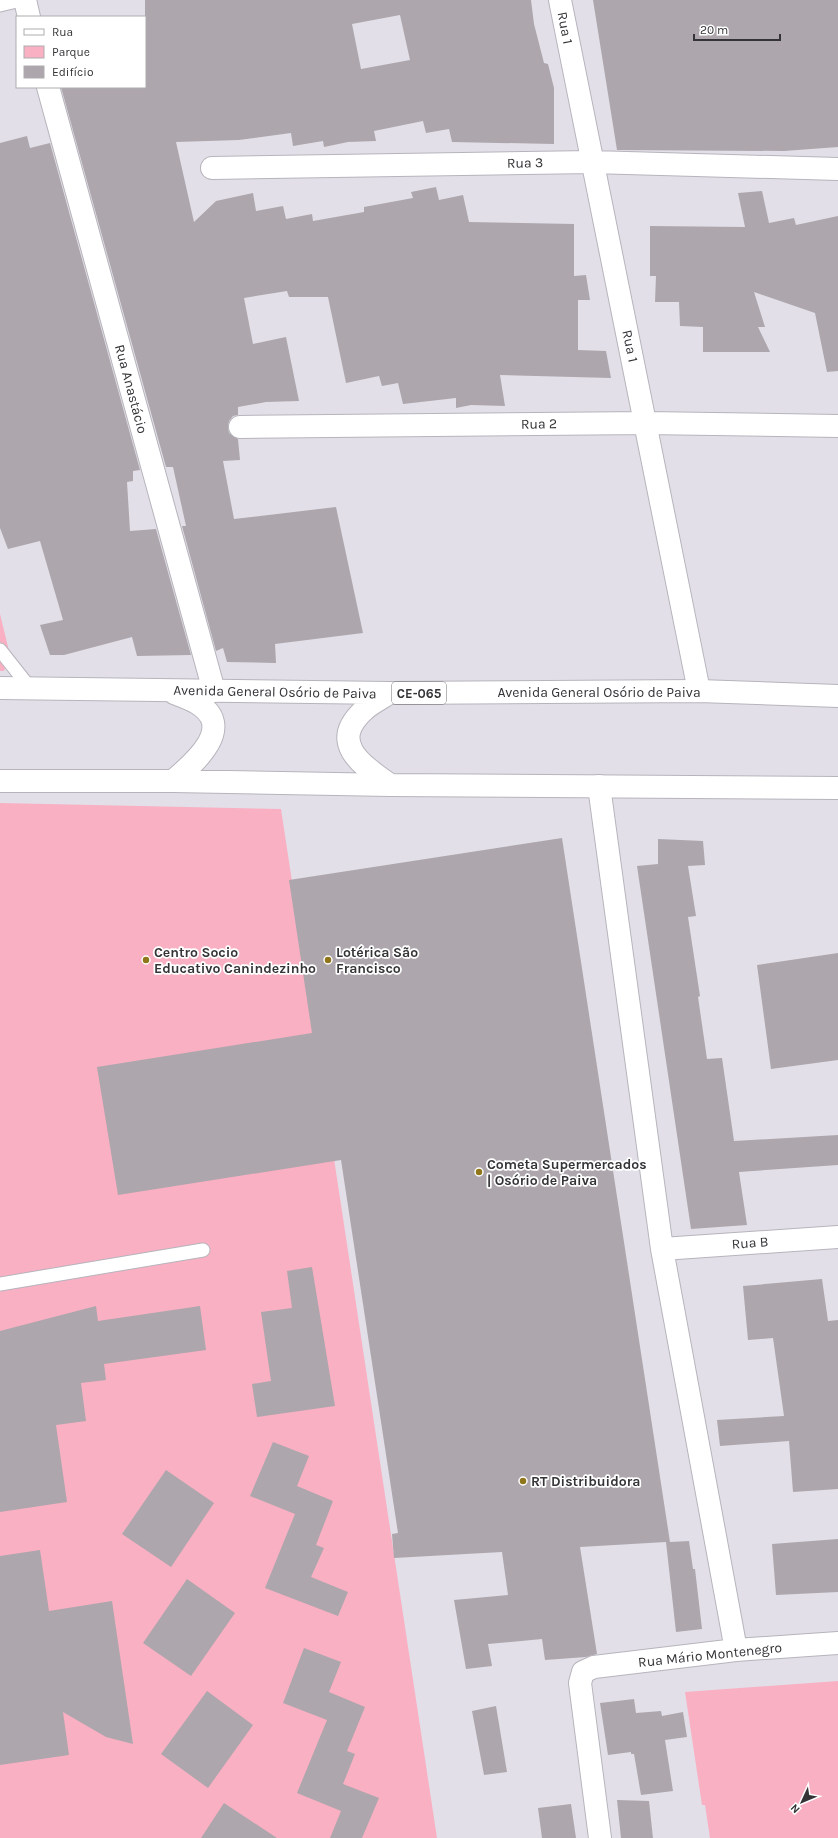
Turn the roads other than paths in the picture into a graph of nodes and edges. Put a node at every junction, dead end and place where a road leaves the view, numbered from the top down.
1 (21, 0) edge
2 (25, 0) edge
3 (560, 0) edge
4 (0, 5) edge
5 (29, 16) edge
6 (48, 88) edge
7 (592, 162) junction
8 (212, 168) dead end
9 (838, 169) edge
10 (646, 423) junction
11 (838, 426) edge
12 (240, 427) dead end
13 (0, 650) edge
14 (0, 688) edge
15 (30, 688) junction
16 (169, 691) junction
17 (214, 691) junction
18 (699, 691) junction
19 (389, 693) junction
20 (838, 696) edge
21 (0, 781) edge
22 (173, 781) junction
23 (390, 785) junction
24 (599, 786) junction
25 (838, 788) edge
26 (838, 1237) edge
27 (662, 1249) junction
28 (203, 1250) dead end
29 (0, 1284) edge
30 (838, 1643) edge
31 (736, 1650) junction
32 (600, 1838) edge

1 - 4 lane
2 - 5 street
3 - 7 street, Rua 1
6 - 17 street, Rua Anastácio
7 - 8 street, Rua 3
7 - 9 street, Rua 3
7 - 10 street, Rua 1
10 - 11 street, Rua 2
10 - 12 street, Rua 2
10 - 18 street, Rua 1
13 - 15 lane
14 - 15 street, Avenida General Osório de Paiva / CE-065
15 - 16 street, Avenida General Osório de Paiva / CE-065
16 - 17 street, Avenida General Osório de Paiva / CE-065
16 - 22 street
17 - 19 street, Avenida General Osório de Paiva / CE-065
18 - 19 street, Avenida General Osório de Paiva / CE-065
18 - 20 street, Avenida General Osório de Paiva / CE-065
19 - 23 street
21 - 22 street
22 - 23 street
23 - 24 street
24 - 25 street
24 - 27 street
26 - 27 street, Rua B
27 - 31 street
28 - 29 lane
30 - 31 street, Rua Mário Montenegro
31 - 32 street, Rua Mário Montenegro

